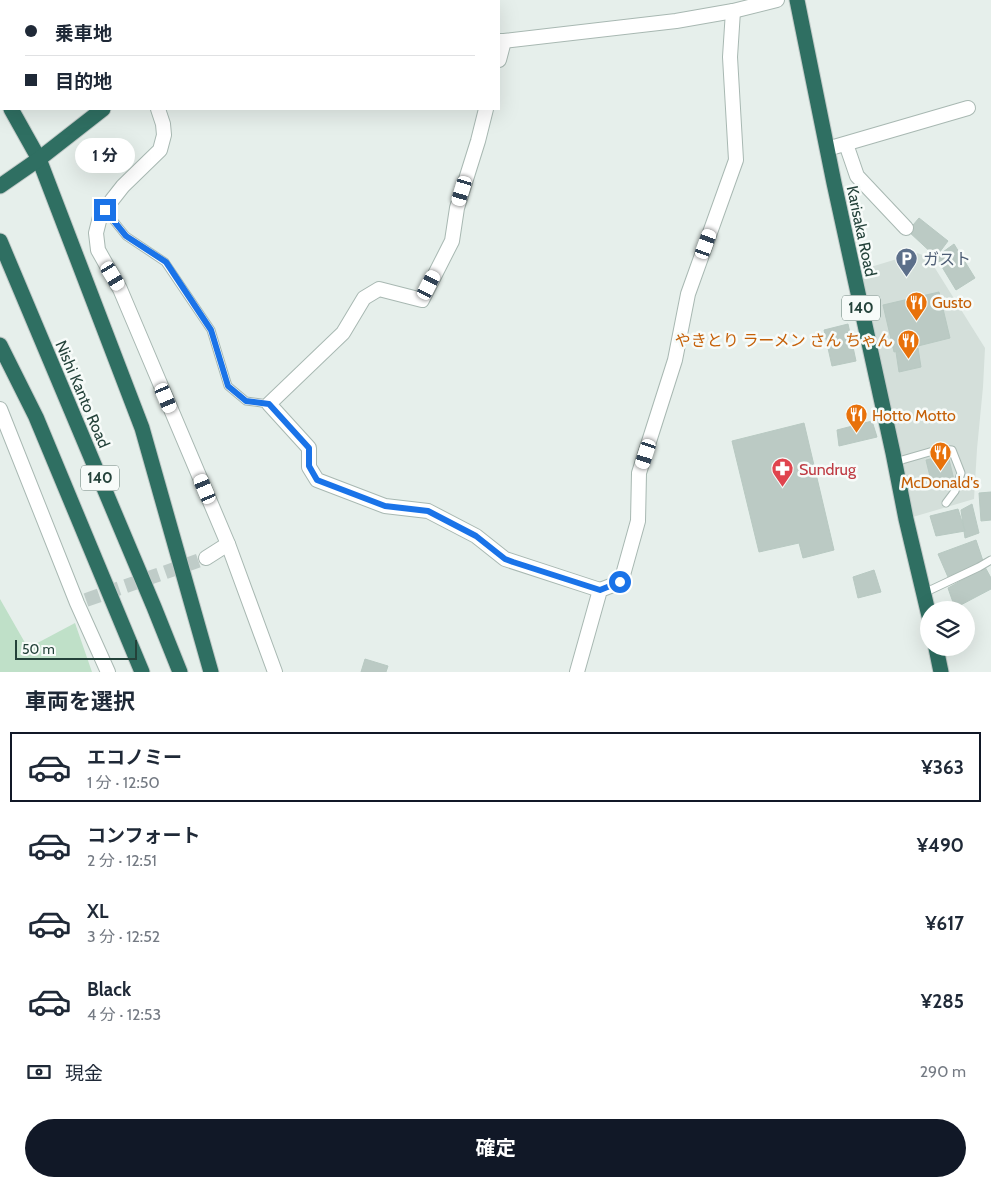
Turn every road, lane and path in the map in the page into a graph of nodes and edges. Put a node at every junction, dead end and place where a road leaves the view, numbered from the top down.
1 (777, 0) edge
2 (797, 0) edge
3 (733, 11) junction
4 (501, 41) edge
5 (968, 108) dead end
6 (11, 110) edge
7 (100, 110) edge
8 (158, 110) edge
9 (486, 110) edge
10 (846, 144) junction
11 (827, 149) junction
12 (39, 159) junction
13 (0, 186) edge
14 (105, 210) junction
15 (906, 228) dead end
16 (0, 241) edge
17 (0, 345) edge
18 (269, 404) junction
19 (0, 409) edge
20 (895, 462) junction
21 (946, 503) dead end
22 (228, 544) junction
23 (206, 558) tunnel mouth
24 (991, 560) edge
25 (600, 590) junction
26 (924, 593) junction
27 (926, 601) edge
28 (938, 656) edge
29 (108, 672) edge
30 (142, 672) edge
31 (180, 672) edge
32 (211, 672) edge
33 (275, 672) edge
34 (578, 672) edge
35 (941, 672) edge

1 - 3 street
2 - 11 highway, Karisaka Road / 140
3 - 4 street
3 - 25 street
5 - 10 street
6 - 12 highway
7 - 12 highway
8 - 14 street
9 - 18 street
10 - 11 street
10 - 15 street
11 - 20 highway, Karisaka Road / 140
12 - 13 highway
12 - 32 highway
14 - 18 lane
14 - 22 street
16 - 31 highway, Nishi Kanto Road / 140
17 - 30 highway
18 - 25 street
19 - 29 street
20 - 21 lane
20 - 26 highway, Karisaka Road / 140
22 - 23 street
22 - 33 street
24 - 26 lane
25 - 34 street
26 - 27 highway, Karisaka Road / 140
28 - 35 highway

